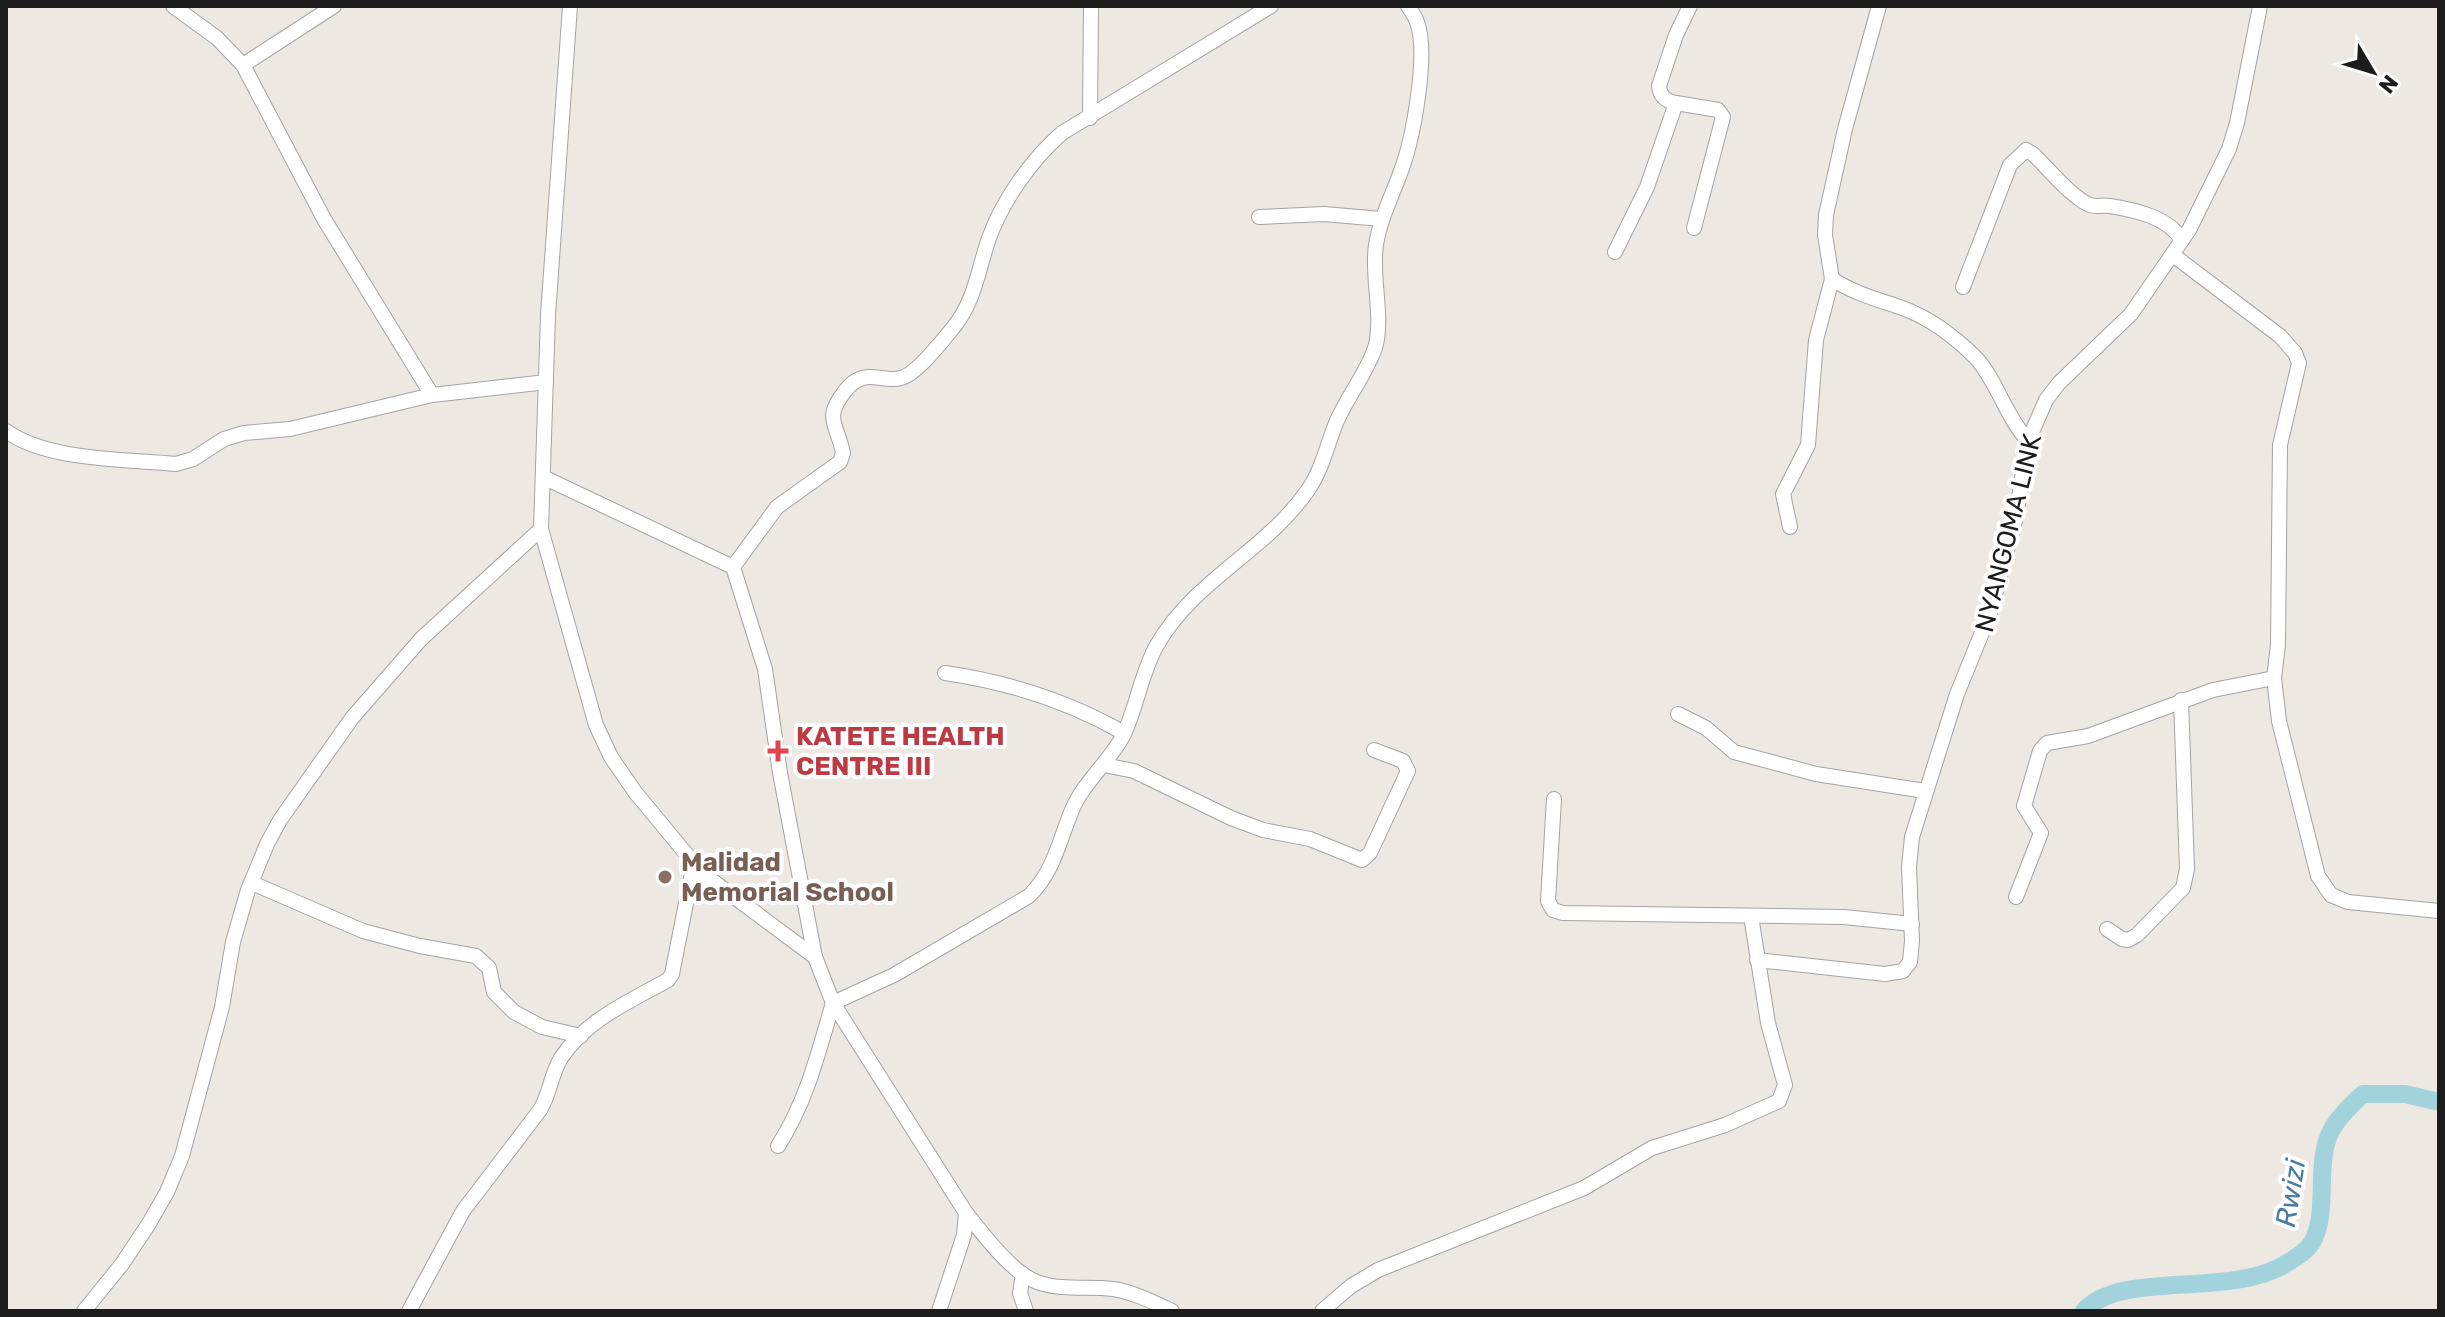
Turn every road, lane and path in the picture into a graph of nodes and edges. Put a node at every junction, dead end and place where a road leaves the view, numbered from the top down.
1 (173, 6) edge
2 (334, 6) edge
3 (570, 6) edge
4 (1091, 6) edge
5 (1271, 6) edge
6 (1408, 6) edge
7 (1690, 6) edge
8 (1879, 6) edge
9 (2260, 6) edge
10 (243, 65) junction
11 (1676, 103) junction
12 (1090, 118) junction
13 (1259, 217) dead end
14 (1381, 219) junction
15 (1694, 228) dead end
16 (2182, 240) junction
17 (1615, 252) dead end
18 (2173, 255) junction
19 (1832, 279) junction
20 (1963, 287) dead end
21 (546, 382) junction
22 (432, 395) junction
23 (6, 431) edge
24 (2028, 441) junction
25 (543, 477) junction
26 (1790, 527) dead end
27 (541, 529) junction
28 (733, 567) junction
29 (945, 673) dead end
30 (2274, 678) junction
31 (2181, 700) junction
32 (1678, 714) dead end
33 (1124, 733) junction
34 (1374, 750) dead end
35 (1104, 765) junction
36 (1925, 791) junction
37 (1554, 799) dead end
38 (694, 863) junction
39 (252, 883) junction
40 (2016, 897) dead end
41 (2439, 911) edge
42 (1751, 916) junction
43 (1912, 924) junction
44 (2107, 929) dead end
45 (815, 957) junction
46 (1757, 960) junction
47 (833, 1003) junction
48 (581, 1036) junction
49 (778, 1146) dead end
50 (966, 1213) junction
51 (1023, 1274) junction
52 (84, 1311) edge
53 (409, 1311) edge
54 (939, 1311) edge
55 (1026, 1311) edge
56 (1172, 1311) edge
57 (1322, 1311) edge

1 - 10 street
2 - 10 street
3 - 21 street
4 - 12 street
5 - 12 street
6 - 14 street
7 - 11 street
8 - 19 street
9 - 16 street, NYANGOMA LINK
10 - 22 street
11 - 15 street
11 - 17 street
12 - 28 street
13 - 14 street
14 - 33 street
16 - 18 street, NYANGOMA LINK
16 - 20 street
18 - 24 street, NYANGOMA LINK
18 - 30 street
19 - 24 street
19 - 26 street
21 - 22 street
21 - 25 street
22 - 23 street
24 - 36 street, NYANGOMA LINK
25 - 27 street
25 - 28 street
27 - 38 street
27 - 39 street
28 - 45 street
29 - 33 street
30 - 31 street
30 - 41 street
31 - 40 street
31 - 44 street
32 - 36 street
33 - 35 street
34 - 35 street
35 - 47 street
36 - 43 street, NYANGOMA LINK
37 - 42 street
38 - 45 street
38 - 48 street
39 - 48 street
39 - 52 street
42 - 43 street
42 - 46 street
43 - 46 street, NYANGOMA LINK
45 - 47 street
46 - 57 street
47 - 49 street
47 - 50 street
48 - 53 street
50 - 51 street
50 - 54 street
51 - 55 street
51 - 56 street

